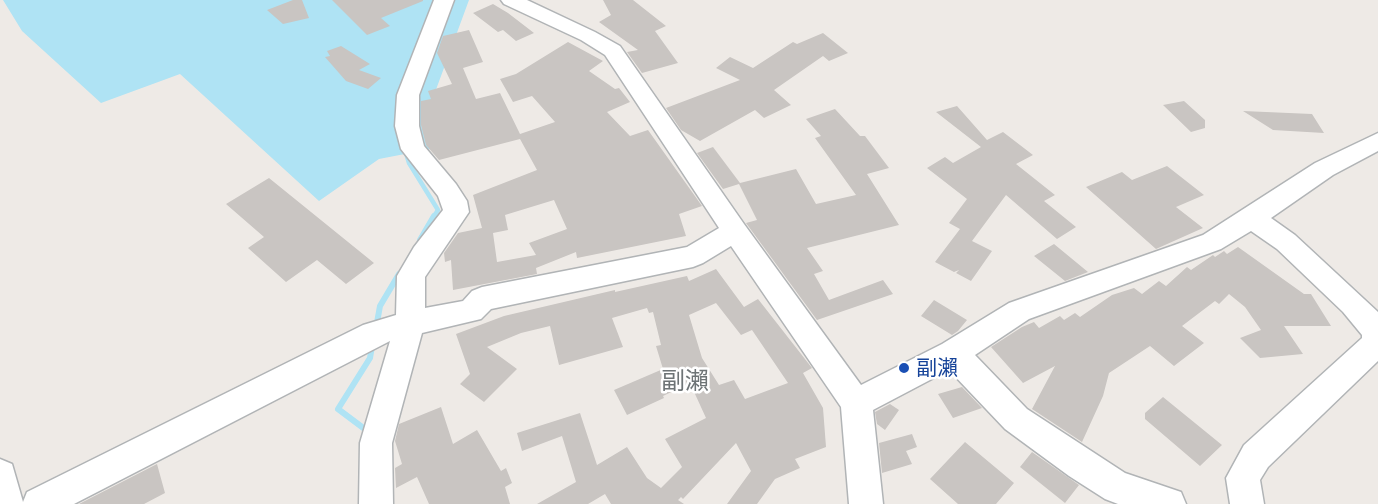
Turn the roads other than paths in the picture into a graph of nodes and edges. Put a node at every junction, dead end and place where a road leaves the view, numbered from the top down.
1 (444, 0) edge
2 (511, 0) edge
3 (1378, 141) edge
4 (1252, 218) junction
5 (735, 231) junction
6 (410, 323) junction
7 (953, 353) junction
8 (856, 403) junction
9 (0, 475) edge
10 (6, 504) edge
11 (39, 504) edge
12 (376, 504) edge
13 (866, 504) edge
14 (1169, 504) edge
15 (1247, 504) edge

1 - 6 street
2 - 5 street
3 - 4 street
4 - 7 street
4 - 15 street
5 - 6 street
5 - 8 street
6 - 11 street
6 - 12 street
7 - 8 street
7 - 14 street
8 - 13 street
9 - 10 street

